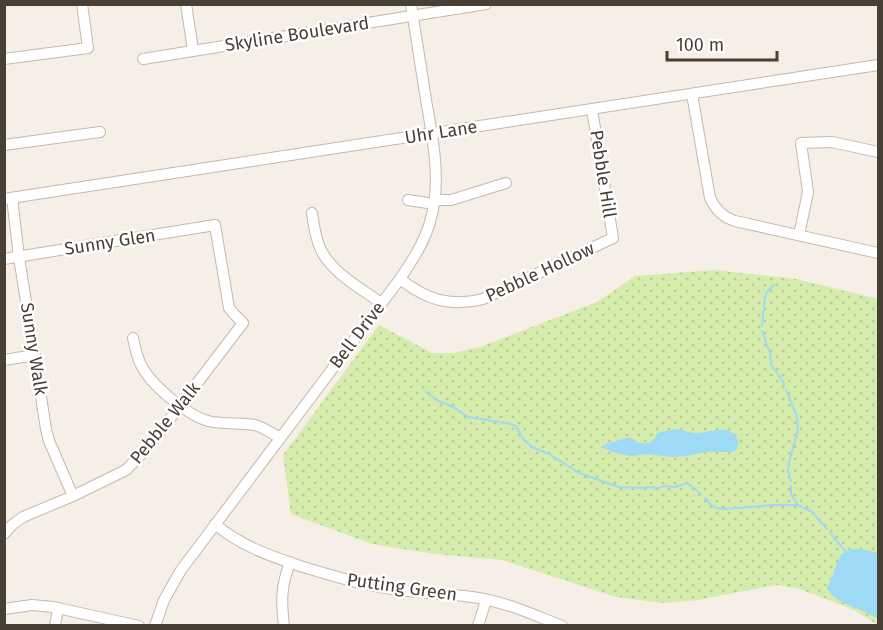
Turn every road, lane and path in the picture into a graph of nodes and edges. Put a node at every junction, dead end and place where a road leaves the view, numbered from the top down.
1 (82, 4) edge
2 (186, 4) edge
3 (411, 4) edge
4 (486, 4) edge
5 (413, 16) junction
6 (193, 50) junction
7 (4, 59) edge
8 (143, 59) dead end
9 (879, 65) edge
10 (692, 94) junction
11 (592, 110) junction
12 (100, 132) dead end
13 (432, 133) junction
14 (4, 145) edge
15 (879, 152) edge
16 (506, 183) dead end
17 (8, 199) edge
18 (408, 200) dead end
19 (434, 202) junction
20 (312, 213) dead end
21 (799, 234) junction
22 (613, 238) joint
23 (879, 253) edge
24 (19, 256) junction
25 (4, 259) edge
26 (400, 279) junction
27 (381, 303) junction
28 (243, 322) joint
29 (133, 339) dead end
30 (35, 355) junction
31 (4, 360) edge
32 (180, 405) junction
33 (279, 438) junction
34 (73, 496) junction
35 (215, 524) junction
36 (4, 534) edge
37 (290, 562) junction
38 (486, 600) junction
39 (58, 608) junction
40 (4, 609) edge
41 (55, 626) edge
42 (138, 626) edge
43 (155, 626) edge
44 (284, 626) edge
45 (478, 626) edge
46 (562, 626) edge

1 - 7 street
2 - 6 street
3 - 5 street, Bell Drive
4 - 5 street, Skyline Boulevard
5 - 6 street, Skyline Boulevard
5 - 13 street, Bell Drive
6 - 8 street, Skyline Boulevard
9 - 10 street, Uhr Lane
10 - 11 street, Uhr Lane
10 - 21 street
11 - 13 street, Uhr Lane
11 - 22 street, Pebble Hill
12 - 14 street
13 - 17 street, Uhr Lane
13 - 19 street, Bell Drive
15 - 21 street
16 - 19 street
17 - 24 street, Sunny Walk
18 - 19 street
19 - 26 street, Bell Drive
20 - 27 street
21 - 23 street
22 - 26 street, Pebble Hollow
24 - 25 street, Sunny Glen
24 - 28 street, Sunny Glen
24 - 30 street, Sunny Walk
26 - 27 street, Bell Drive
27 - 33 street, Bell Drive
28 - 32 street, Pebble Walk
29 - 32 street
30 - 31 street
30 - 34 street, Sunny Walk
32 - 33 street
32 - 34 street, Pebble Walk
33 - 35 street, Bell Drive
34 - 36 street, Pebble Walk
35 - 37 street, Putting Green
35 - 43 street, Bell Drive
37 - 38 street, Putting Green
37 - 44 street
38 - 45 street
38 - 46 street, Putting Green
39 - 40 street
39 - 41 street
39 - 42 street

